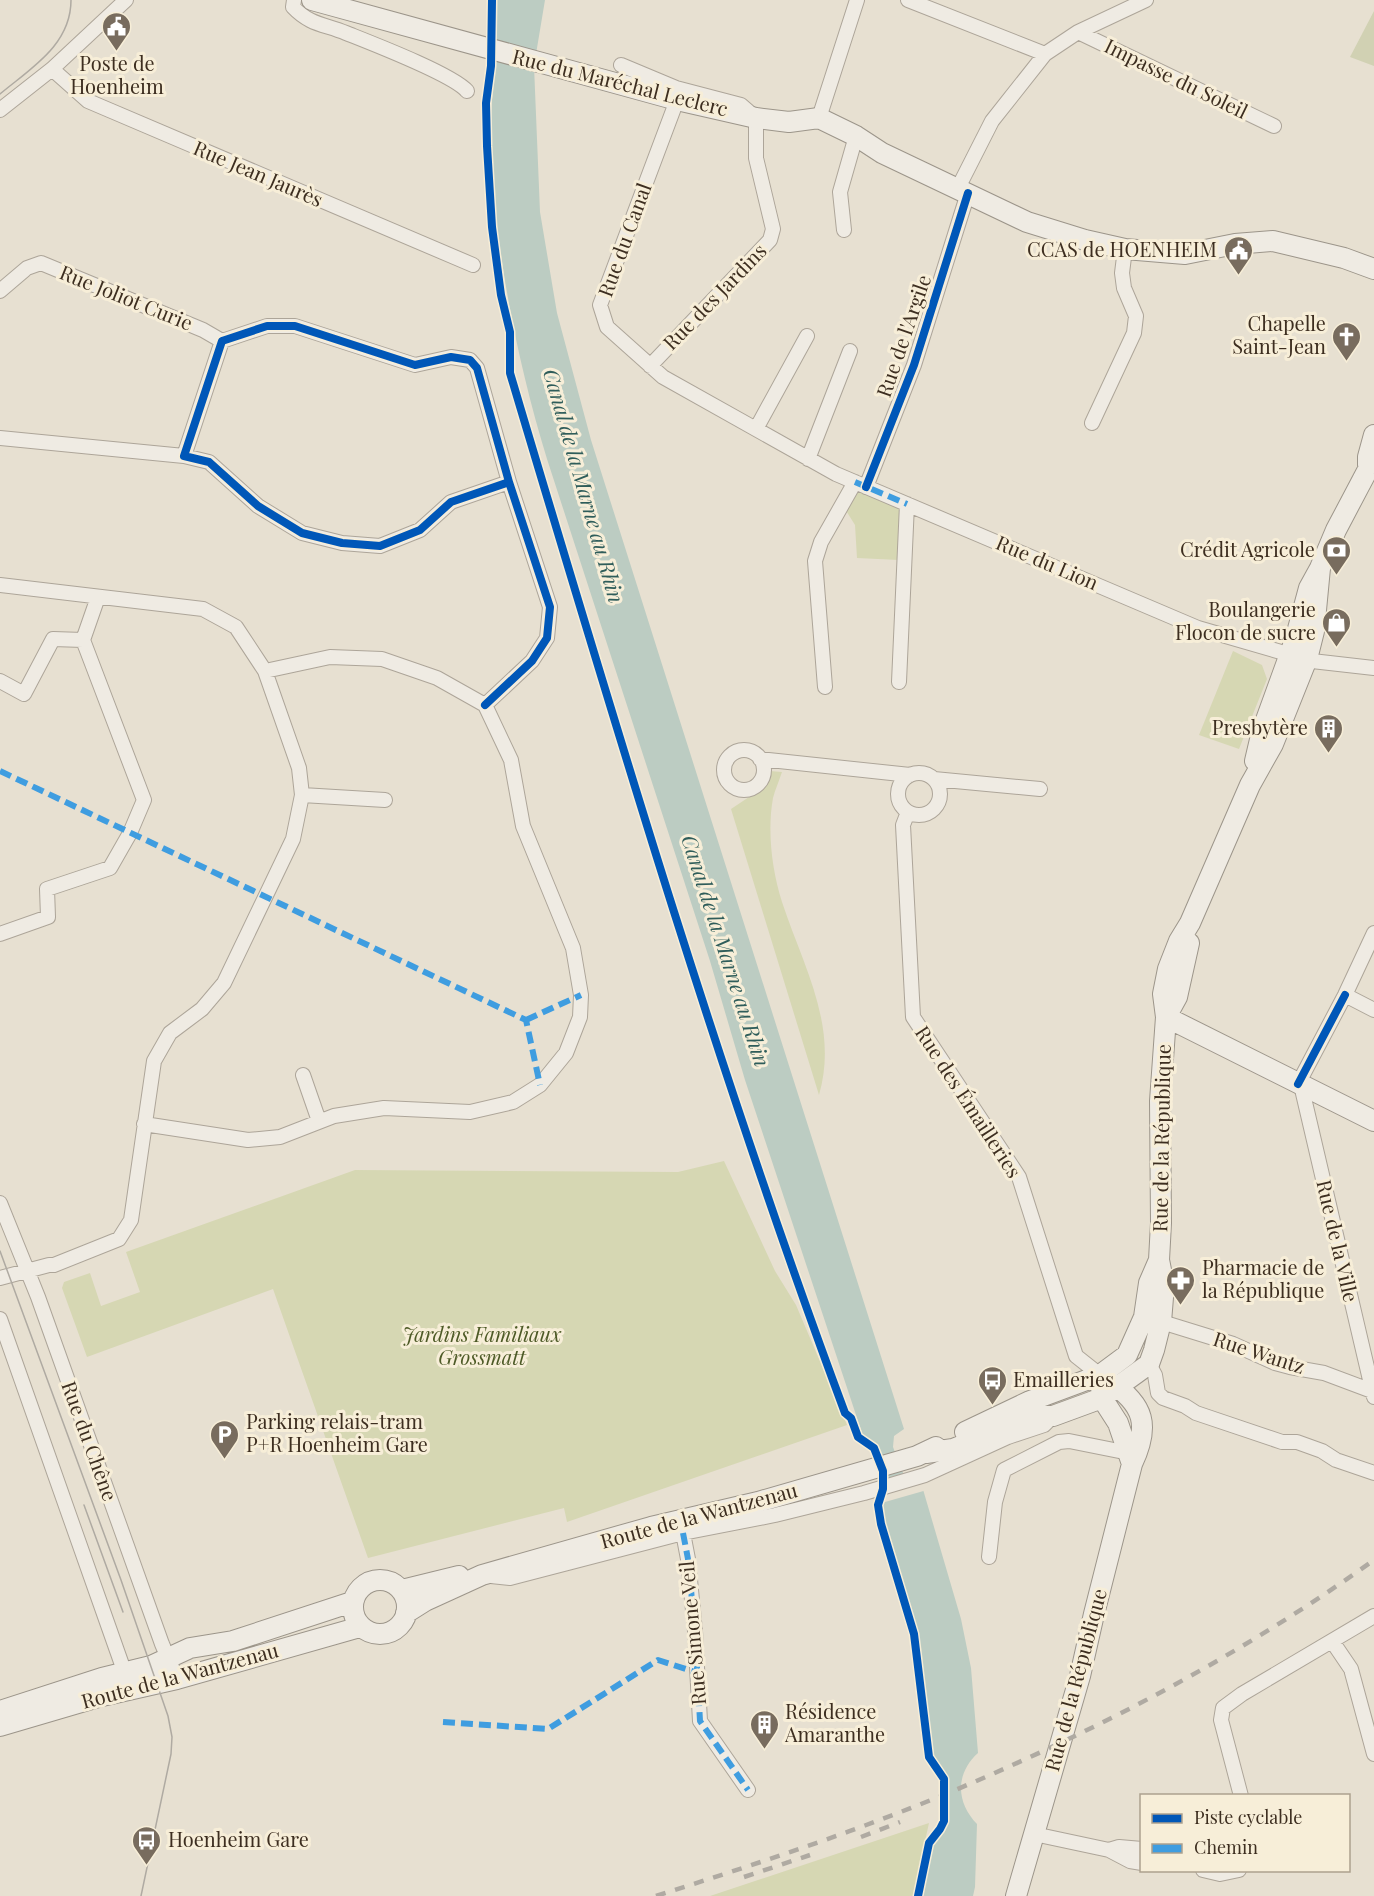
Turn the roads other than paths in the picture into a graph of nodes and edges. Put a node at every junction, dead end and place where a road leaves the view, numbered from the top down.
1 (126, 0) edge
2 (294, 0) edge
3 (312, 0) edge
4 (857, 0) edge
5 (908, 0) edge
6 (1146, 0) edge
7 (1078, 32) junction
8 (1045, 54) junction
9 (621, 64) dead end
10 (52, 69) junction
11 (467, 91) dead end
12 (677, 100) junction
13 (0, 110) edge
14 (756, 118) junction
15 (819, 118) junction
16 (1274, 126) dead end
17 (856, 136) junction
18 (963, 190) junction
19 (844, 230) dead end
20 (1125, 249) junction
21 (473, 265) dead end
22 (1374, 269) edge
23 (0, 291) edge
24 (807, 336) dead end
25 (222, 340) junction
26 (850, 351) dead end
27 (650, 366) junction
28 (1092, 423) dead end
29 (756, 429) junction
30 (1374, 435) edge
31 (0, 438) edge
32 (184, 456) junction
33 (808, 459) junction
34 (1372, 464) edge
35 (509, 482) junction
36 (861, 485) junction
37 (907, 504) junction
38 (0, 585) edge
39 (98, 597) junction
40 (83, 640) junction
41 (1298, 657) junction
42 (1374, 668) edge
43 (265, 670) junction
44 (0, 681) edge
45 (899, 682) dead end
46 (825, 687) dead end
47 (484, 705) junction
48 (760, 759) dead end
49 (910, 775) junction
50 (934, 778) junction
51 (1040, 789) dead end
52 (302, 795) junction
53 (385, 800) dead end
54 (908, 812) junction
55 (1374, 933) edge
56 (0, 934) edge
57 (1345, 995) junction
58 (1374, 1010) edge
59 (1166, 1017) junction
60 (303, 1075) dead end
61 (1299, 1084) junction
62 (319, 1121) junction
63 (1374, 1121) edge
64 (144, 1124) junction
65 (0, 1203) edge
66 (27, 1271) junction
67 (0, 1278) edge
68 (0, 1319) edge
69 (1153, 1320) junction
70 (1149, 1364) junction
71 (1100, 1375) junction
72 (1110, 1393) junction
73 (1373, 1394) edge
74 (1053, 1416) junction
75 (921, 1455) junction
76 (1130, 1458) junction
77 (1374, 1473) edge
78 (683, 1533) junction
79 (989, 1557) dead end
80 (482, 1575) junction
81 (402, 1590) junction
82 (352, 1602) junction
83 (406, 1613) junction
84 (1374, 1616) edge
85 (360, 1627) junction
86 (1332, 1641) junction
87 (168, 1658) junction
88 (177, 1679) junction
89 (127, 1682) junction
90 (0, 1711) edge
91 (0, 1726) edge
92 (1374, 1754) edge
93 (748, 1790) dead end
94 (1240, 1794) edge
95 (1034, 1834) junction
96 (1140, 1849) edge
97 (1109, 1850) junction
98 (1140, 1863) edge
99 (1212, 1872) edge
100 (1230, 1872) edge
101 (1016, 1896) edge

1 - 10 street
2 - 11 street
3 - 12 main road, Rue du Maréchal Leclerc
4 - 15 street
5 - 8 street
6 - 7 street, Rue de l'Argile
7 - 8 street, Rue de l'Argile
7 - 16 street, Impasse du Soleil
8 - 18 street, Rue de l'Argile
9 - 14 street, Rue du Maréchal Leclerc
10 - 13 street
10 - 21 street, Rue Jean Jaurès
12 - 14 main road, Rue du Maréchal Leclerc
12 - 27 street, Rue du Canal
14 - 15 main road, Rue du Maréchal Leclerc
14 - 27 street, Rue des Jardins
15 - 17 main road
17 - 18 main road
17 - 19 street
18 - 20 main road
18 - 36 street, Rue de l'Argile
20 - 22 main road
20 - 28 street
23 - 25 street, Rue Joliot Curie
24 - 29 street
25 - 32 street
25 - 35 street
26 - 33 street
27 - 29 street, Rue du Lion
29 - 33 street, Rue du Lion
30 - 34 main road, Rue de la République
31 - 32 street
32 - 35 street
33 - 36 street, Rue du Lion
34 - 41 main road, Rue de la République
35 - 47 street
36 - 37 street, Rue du Lion
36 - 46 street, Rue de l'Argile
37 - 41 street, Rue du Lion
37 - 45 street
38 - 39 street
39 - 40 street
39 - 43 street
40 - 44 street
40 - 56 street
41 - 42 street, Rue du Lion
41 - 59 main road, Rue de la République
43 - 47 street
43 - 52 street
47 - 62 street
48 - 49 street
49 - 50 street
49 - 54 street, Rue des Émailleries
50 - 51 street
50 - 54 street
52 - 53 street
52 - 64 street
54 - 71 street, Rue des Émailleries
55 - 57 street
57 - 58 street
57 - 61 street
59 - 61 main road
59 - 69 main road, Rue de la République
60 - 62 street
61 - 63 main road
61 - 73 street, Rue de la Ville
62 - 64 street
64 - 66 street
65 - 66 street, Rue du Chêne
66 - 67 street
66 - 87 street, Rue du Chêne
68 - 89 street
69 - 70 main road, Rue de la République
69 - 71 main road, Rue de la République
69 - 73 street, Rue Wantz
70 - 72 main road
70 - 77 street
71 - 72 main road
71 - 75 main road, Route de la Wantzenau
72 - 74 main road, Route de la Wantzenau
72 - 76 main road
74 - 75 main road, Route de la Wantzenau
74 - 78 street, Route de la Wantzenau
75 - 80 main road, Route de la Wantzenau
76 - 79 street
76 - 95 main road, Rue de la République
78 - 80 street, Route de la Wantzenau
78 - 93 street, Rue Simone Veil
80 - 81 main road, Route de la Wantzenau
80 - 83 main road, Route de la Wantzenau
81 - 82 main road
81 - 83 main road
82 - 85 main road
82 - 87 main road, Route de la Wantzenau
83 - 85 main road, Route de la Wantzenau
84 - 86 street
85 - 88 main road, Route de la Wantzenau
86 - 92 street
86 - 94 street
87 - 88 street, Rue du Chêne
87 - 89 main road, Route de la Wantzenau
88 - 89 main road, Route de la Wantzenau
89 - 90 main road, Route de la Wantzenau
89 - 91 main road, Route de la Wantzenau
95 - 97 street
95 - 101 main road, Rue de la République
96 - 97 street
97 - 98 street
99 - 100 street

